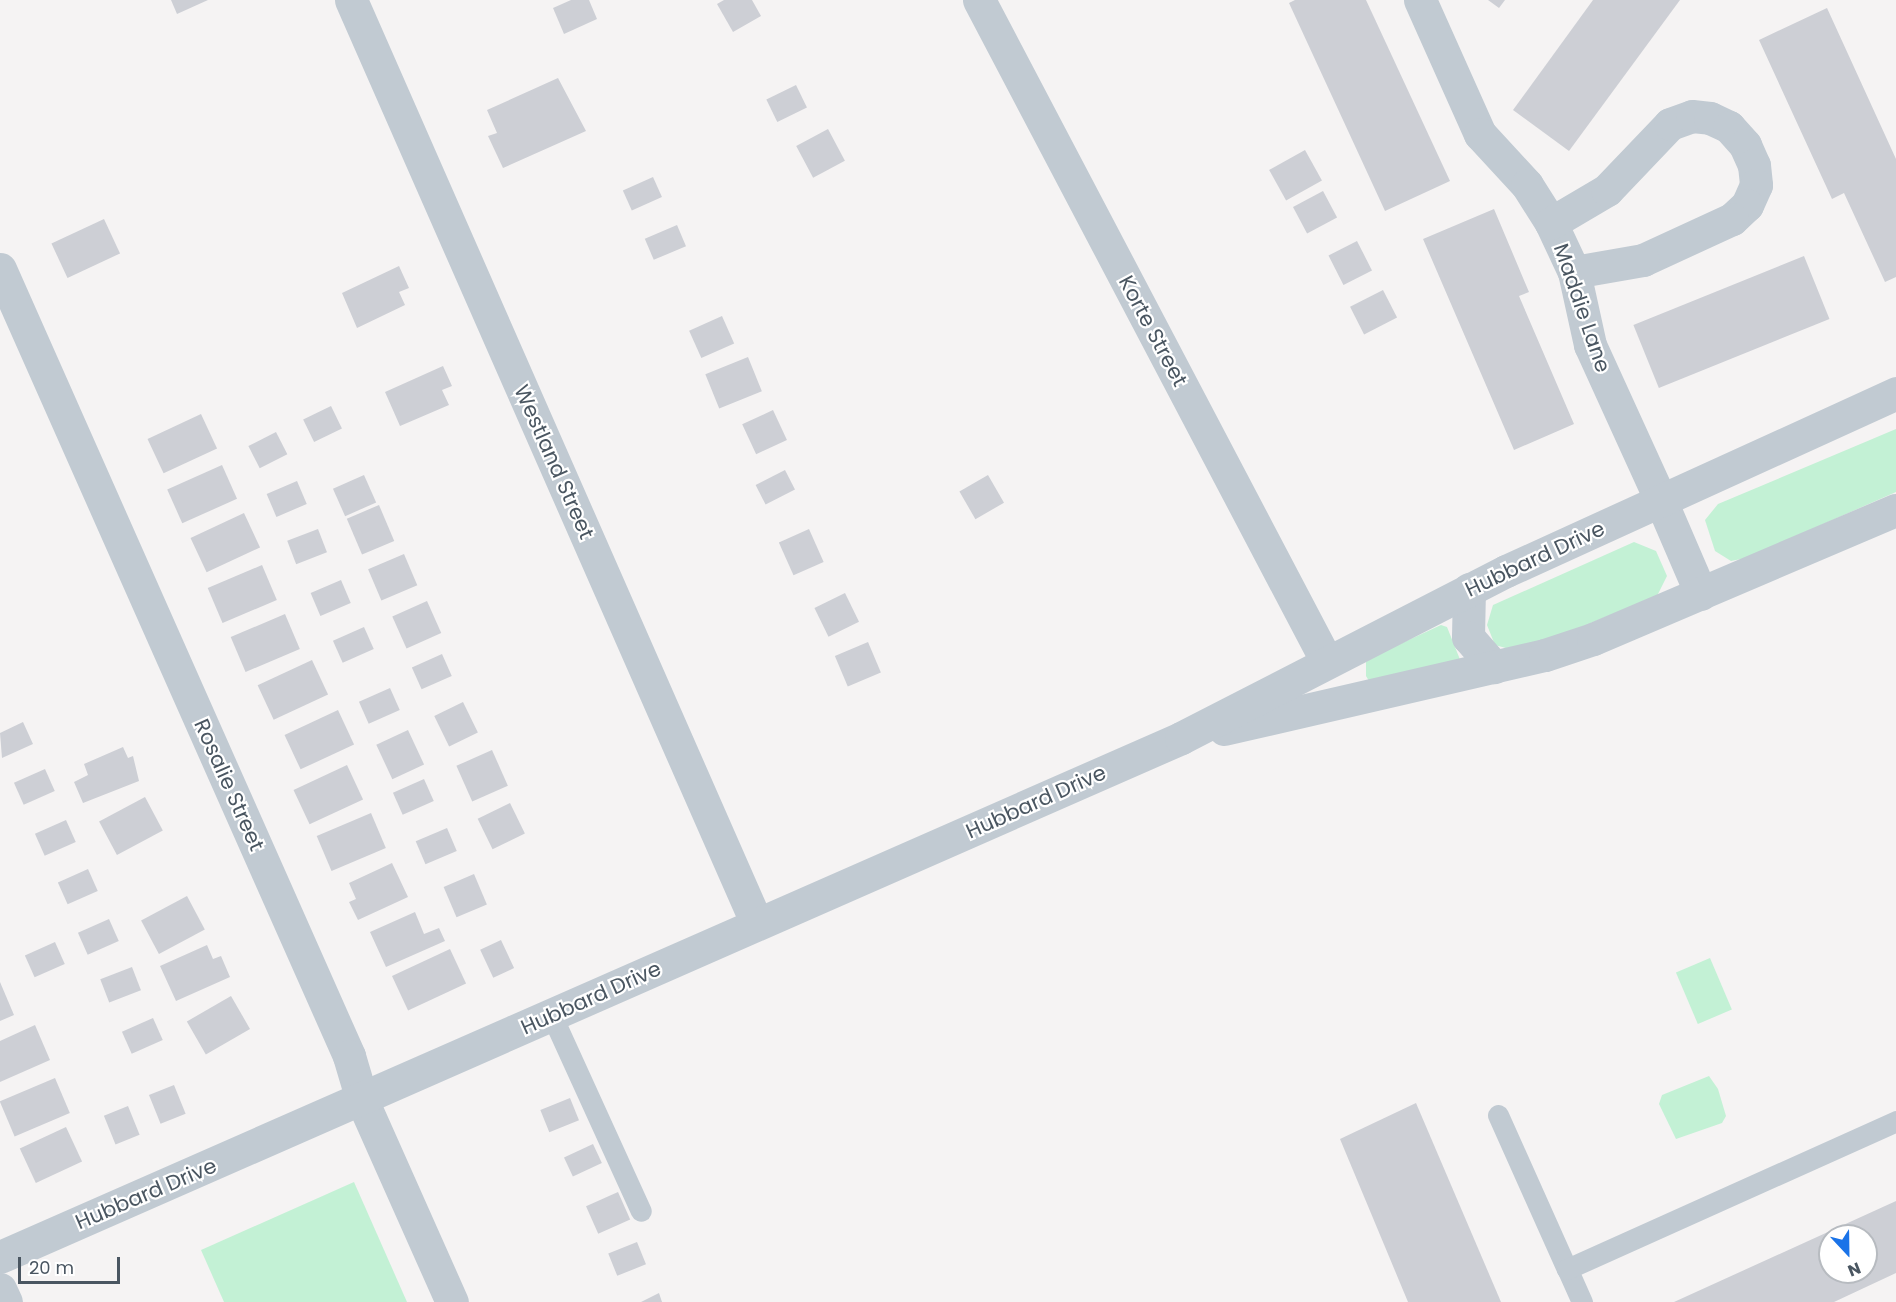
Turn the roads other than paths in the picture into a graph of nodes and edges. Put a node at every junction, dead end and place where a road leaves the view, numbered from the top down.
1 (351, 0) edge
2 (979, 0) edge
3 (1420, 0) edge
4 (1551, 223) junction
5 (0, 270) edge
6 (1574, 272) junction
7 (1896, 393) edge
8 (1661, 501) junction
9 (1896, 510) edge
10 (1469, 589) junction
11 (1701, 594) junction
12 (1327, 662) junction
13 (1494, 667) junction
14 (1181, 738) junction
15 (756, 924) junction
16 (552, 1016) junction
17 (362, 1100) junction
18 (1498, 1115) dead end
19 (1896, 1121) edge
20 (641, 1211) dead end
21 (0, 1257) edge
22 (1567, 1269) junction
23 (0, 1289) edge
24 (6, 1302) edge
25 (452, 1302) edge
26 (1582, 1302) edge

1 - 15 street, Westland Street
2 - 12 street, Korte Street
3 - 4 street, Maddie Lane
4 - 6 street, Maddie Lane
4 - 6 street
5 - 17 street, Rosalie Street
6 - 8 street, Maddie Lane
7 - 8 street, Hubbard Drive
8 - 10 street, Hubbard Drive
8 - 11 street, Maddie Lane
9 - 11 street, Hubbard Drive
10 - 12 street, Hubbard Drive
10 - 13 street
11 - 13 street, Hubbard Drive
12 - 14 street, Hubbard Drive
13 - 14 street, Hubbard Drive
14 - 15 street, Hubbard Drive
15 - 16 street, Hubbard Drive
16 - 17 street, Hubbard Drive
16 - 20 lane
17 - 21 street, Hubbard Drive
17 - 25 street, Rosalie Street
18 - 22 lane
19 - 22 lane
22 - 26 lane
23 - 24 street

